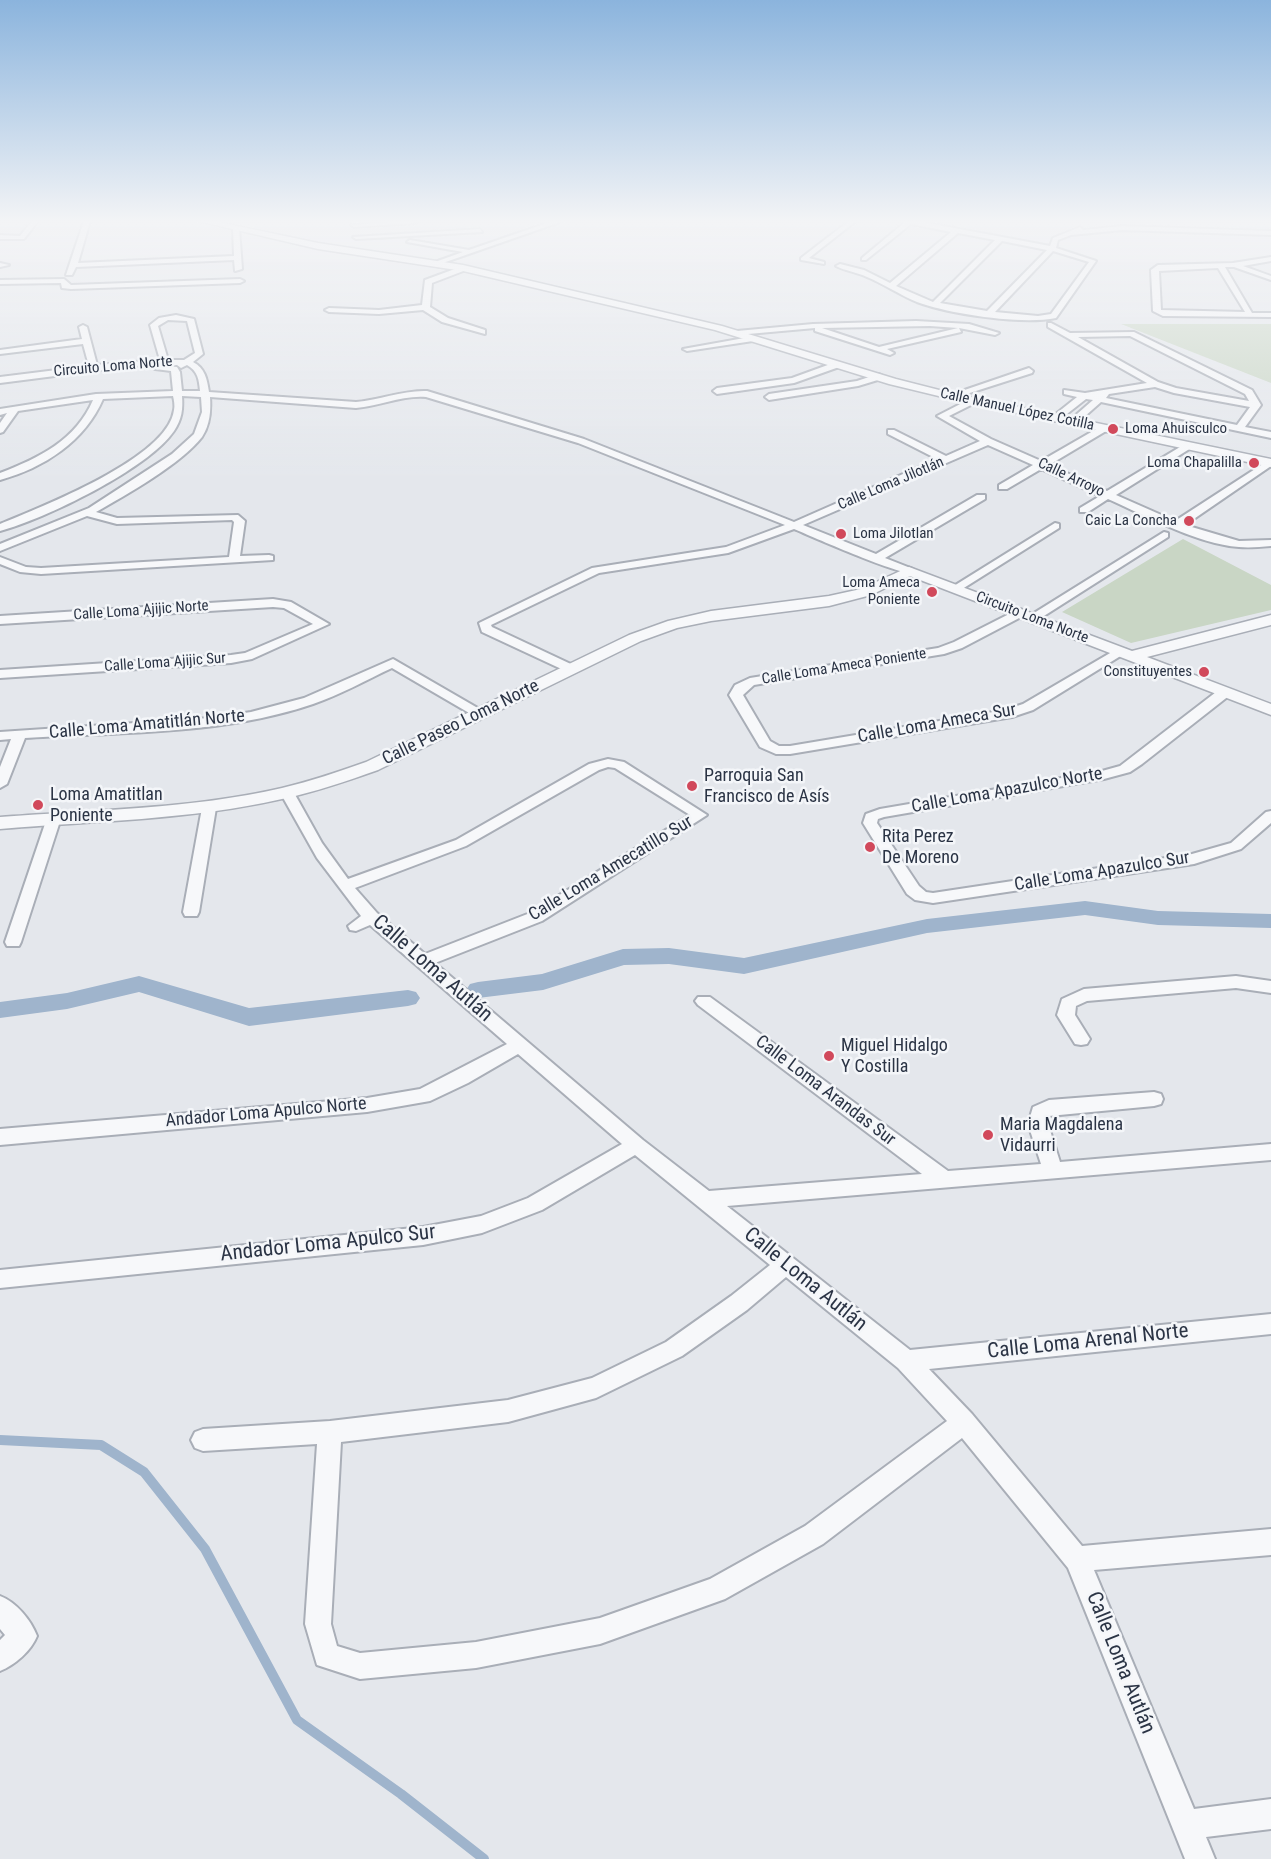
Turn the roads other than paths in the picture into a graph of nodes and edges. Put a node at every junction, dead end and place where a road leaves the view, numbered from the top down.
1 (426, 307) edge
2 (417, 308) edge
3 (631, 308) edge
4 (957, 308) edge
5 (993, 308) edge
6 (1058, 308) edge
7 (1157, 308) edge
8 (1246, 308) edge
9 (329, 310) dead end
10 (988, 313) junction
11 (1250, 315) junction
12 (1271, 315) edge
13 (1049, 321) junction
14 (972, 323) junction
15 (807, 325) junction
16 (83, 327) dead end
17 (482, 332) dead end
18 (737, 333) junction
19 (995, 333) dead end
20 (1067, 335) junction
21 (754, 339) junction
22 (86, 341) junction
23 (687, 349) dead end
24 (879, 349) junction
25 (0, 352) edge
26 (894, 354) dead end
27 (187, 362) junction
28 (164, 364) junction
29 (836, 365) junction
30 (93, 367) junction
31 (8, 368) dead end
32 (174, 369) junction
33 (1029, 371) dead end
34 (15, 377) junction
35 (878, 377) junction
36 (0, 380) edge
37 (1155, 384) junction
38 (0, 385) edge
39 (717, 391) dead end
40 (1067, 392) dead end
41 (1108, 392) junction
42 (178, 394) junction
43 (205, 394) junction
44 (951, 396) junction
45 (1084, 396) junction
46 (99, 397) junction
47 (769, 397) dead end
48 (1100, 399) junction
49 (972, 401) junction
50 (1256, 405) junction
51 (15, 409) junction
52 (0, 412) edge
53 (1055, 419) junction
54 (1072, 423) junction
55 (1239, 428) junction
56 (1103, 429) junction
57 (0, 430) edge
58 (891, 432) dead end
59 (1271, 435) edge
60 (988, 441) junction
61 (1188, 446) junction
62 (946, 460) junction
63 (1270, 463) edge
64 (1042, 465) junction
65 (0, 477) edge
66 (1004, 487) dead end
67 (1107, 495) junction
68 (981, 497) dead end
69 (1084, 510) dead end
70 (86, 513) junction
71 (1177, 525) junction
72 (793, 526) junction
73 (1055, 526) dead end
74 (0, 528) edge
75 (1164, 535) dead end
76 (1271, 543) edge
77 (0, 548) edge
78 (269, 558) dead end
79 (875, 559) junction
80 (0, 560) edge
81 (234, 560) junction
82 (909, 571) junction
83 (955, 589) junction
84 (1025, 616) junction
85 (0, 620) edge
86 (1271, 620) edge
87 (323, 624) joint
88 (1126, 654) junction
89 (570, 669) junction
90 (0, 674) edge
91 (1225, 692) junction
92 (1271, 710) edge
93 (481, 714) junction
94 (20, 735) junction
95 (0, 736) edge
96 (776, 750) joint
97 (0, 784) edge
98 (288, 794) junction
99 (209, 808) junction
100 (1271, 815) edge
101 (54, 818) junction
102 (0, 823) edge
103 (345, 886) junction
104 (921, 896) joint
105 (191, 912) dead end
106 (13, 942) dead end
107 (422, 962) junction
108 (1271, 987) edge
109 (704, 1002) dead end
110 (1081, 1039) dead end
111 (519, 1045) junction
112 (1154, 1100) dead end
113 (0, 1137) edge
114 (636, 1145) junction
115 (1271, 1152) edge
116 (1053, 1171) junction
117 (945, 1180) junction
118 (705, 1200) junction
119 (785, 1265) junction
120 (0, 1279) edge
121 (1271, 1324) edge
122 (906, 1361) junction
123 (964, 1422) junction
124 (330, 1432) junction
125 (203, 1440) dead end
126 (1271, 1542) edge
127 (1077, 1559) junction
128 (0, 1609) edge
129 (0, 1658) edge
130 (1271, 1814) edge
131 (1185, 1825) junction
132 (1200, 1859) edge

1 - 17 street
2 - 9 street
3 - 18 street, Calle Manuel López Cotilla
4 - 10 street
5 - 10 street
6 - 13 street
7 - 11 street
8 - 11 street
10 - 13 street
11 - 12 street
13 - 20 street
14 - 15 street
14 - 19 street
14 - 24 street
15 - 18 street
15 - 24 street
16 - 22 street
18 - 21 street, Calle Manuel López Cotilla
20 - 37 street
20 - 50 street
21 - 23 street
21 - 29 street, Calle Manuel López Cotilla
22 - 25 street
22 - 30 street
24 - 26 street
27 - 28 street, Circuito Loma Norte
27 - 28 street
27 - 32 street
27 - 43 street, Circuito Loma Norte
28 - 30 street, Circuito Loma Norte
28 - 32 street, Circuito Loma Norte
28 - 38 street, Circuito Loma Norte
29 - 35 street, Calle Manuel López Cotilla
29 - 39 street
30 - 34 street, Circuito Loma Norte
31 - 34 street
32 - 42 street, Circuito Loma Norte
33 - 44 street
34 - 36 street, Circuito Loma Norte
35 - 44 street, Calle Manuel López Cotilla
35 - 47 street
37 - 41 street
37 - 50 street
40 - 45 street
41 - 45 street
41 - 48 street
42 - 43 street, Circuito Loma Norte
42 - 46 street, Circuito Loma Norte
42 - 74 street, Circuito Loma Norte
43 - 70 street
43 - 72 street, Circuito Loma Norte
44 - 49 street, Calle Manuel López Cotilla
45 - 48 street
45 - 53 street
46 - 51 street, Circuito Loma Norte
46 - 65 street
48 - 54 street
48 - 55 street
49 - 53 street, Calle Manuel López Cotilla
49 - 60 street, Calle Arroyo
50 - 55 street
51 - 52 street, Circuito Loma Norte
51 - 57 street
53 - 54 street, Calle Manuel López Cotilla
54 - 56 street, Calle Manuel López Cotilla
55 - 59 street
56 - 61 street, Calle Manuel López Cotilla
56 - 64 street
58 - 62 street
60 - 62 street, Calle Loma Jilotlán
60 - 64 street, Calle Arroyo
61 - 63 street, Calle Manuel López Cotilla
61 - 67 street
62 - 72 street, Calle Loma Jilotlán
63 - 71 street
64 - 66 street
64 - 67 street, Calle Arroyo
67 - 69 street
67 - 71 street, Calle Arroyo
68 - 79 street
70 - 77 street
70 - 81 street
71 - 76 street, Calle Arroyo
72 - 79 street, Circuito Loma Norte
72 - 89 street, Calle Loma Jilotlán
73 - 83 street
75 - 84 street
78 - 81 street
79 - 82 street, Circuito Loma Norte
80 - 81 street
82 - 83 street, Circuito Loma Norte
82 - 89 street, Calle Paseo Loma Norte
83 - 84 street, Circuito Loma Norte
84 - 88 street, Circuito Loma Norte
84 - 96 street, Calle Loma Ameca Poniente
85 - 87 street, Calle Loma Ajijic Norte
86 - 88 street
87 - 90 street, Calle Loma Ajijic Sur
88 - 91 street, Circuito Loma Norte
88 - 96 street, Calle Loma Ameca Sur
89 - 93 street, Calle Paseo Loma Norte
91 - 92 street, Circuito Loma Norte
91 - 104 street, Calle Loma Apazulco Norte
93 - 94 street, Calle Loma Amatitlán Norte
93 - 98 street, Calle Paseo Loma Norte
94 - 95 street, Calle Loma Amatitlán Norte
94 - 97 street
98 - 99 street, Calle Paseo Loma Norte
98 - 103 street, Calle Loma Autlán
99 - 101 street, Calle Paseo Loma Norte
99 - 105 street
100 - 104 street, Calle Loma Apazulco Sur
101 - 102 street, Calle Paseo Loma Norte
101 - 106 street
103 - 107 street, Calle Loma Autlán
103 - 107 street, Calle Loma Amecatillo Sur
107 - 111 street, Calle Loma Autlán
108 - 110 street
109 - 117 street, Calle Loma Arandas Sur
111 - 113 street, Andador Loma Apulco Norte
111 - 114 street, Calle Loma Autlán
112 - 116 street
114 - 118 street, Calle Loma Autlán
114 - 120 street, Andador Loma Apulco Sur
115 - 116 street
116 - 117 street
117 - 118 street
118 - 119 street, Calle Loma Autlán
119 - 122 street, Calle Loma Autlán
119 - 124 street
121 - 122 street, Calle Loma Arenal Norte
122 - 123 street, Calle Loma Autlán
123 - 124 street
123 - 127 street, Calle Loma Autlán
124 - 125 street
126 - 127 street
127 - 131 street, Calle Loma Autlán
128 - 129 street
130 - 131 street
131 - 132 street, Calle Loma Autlán

